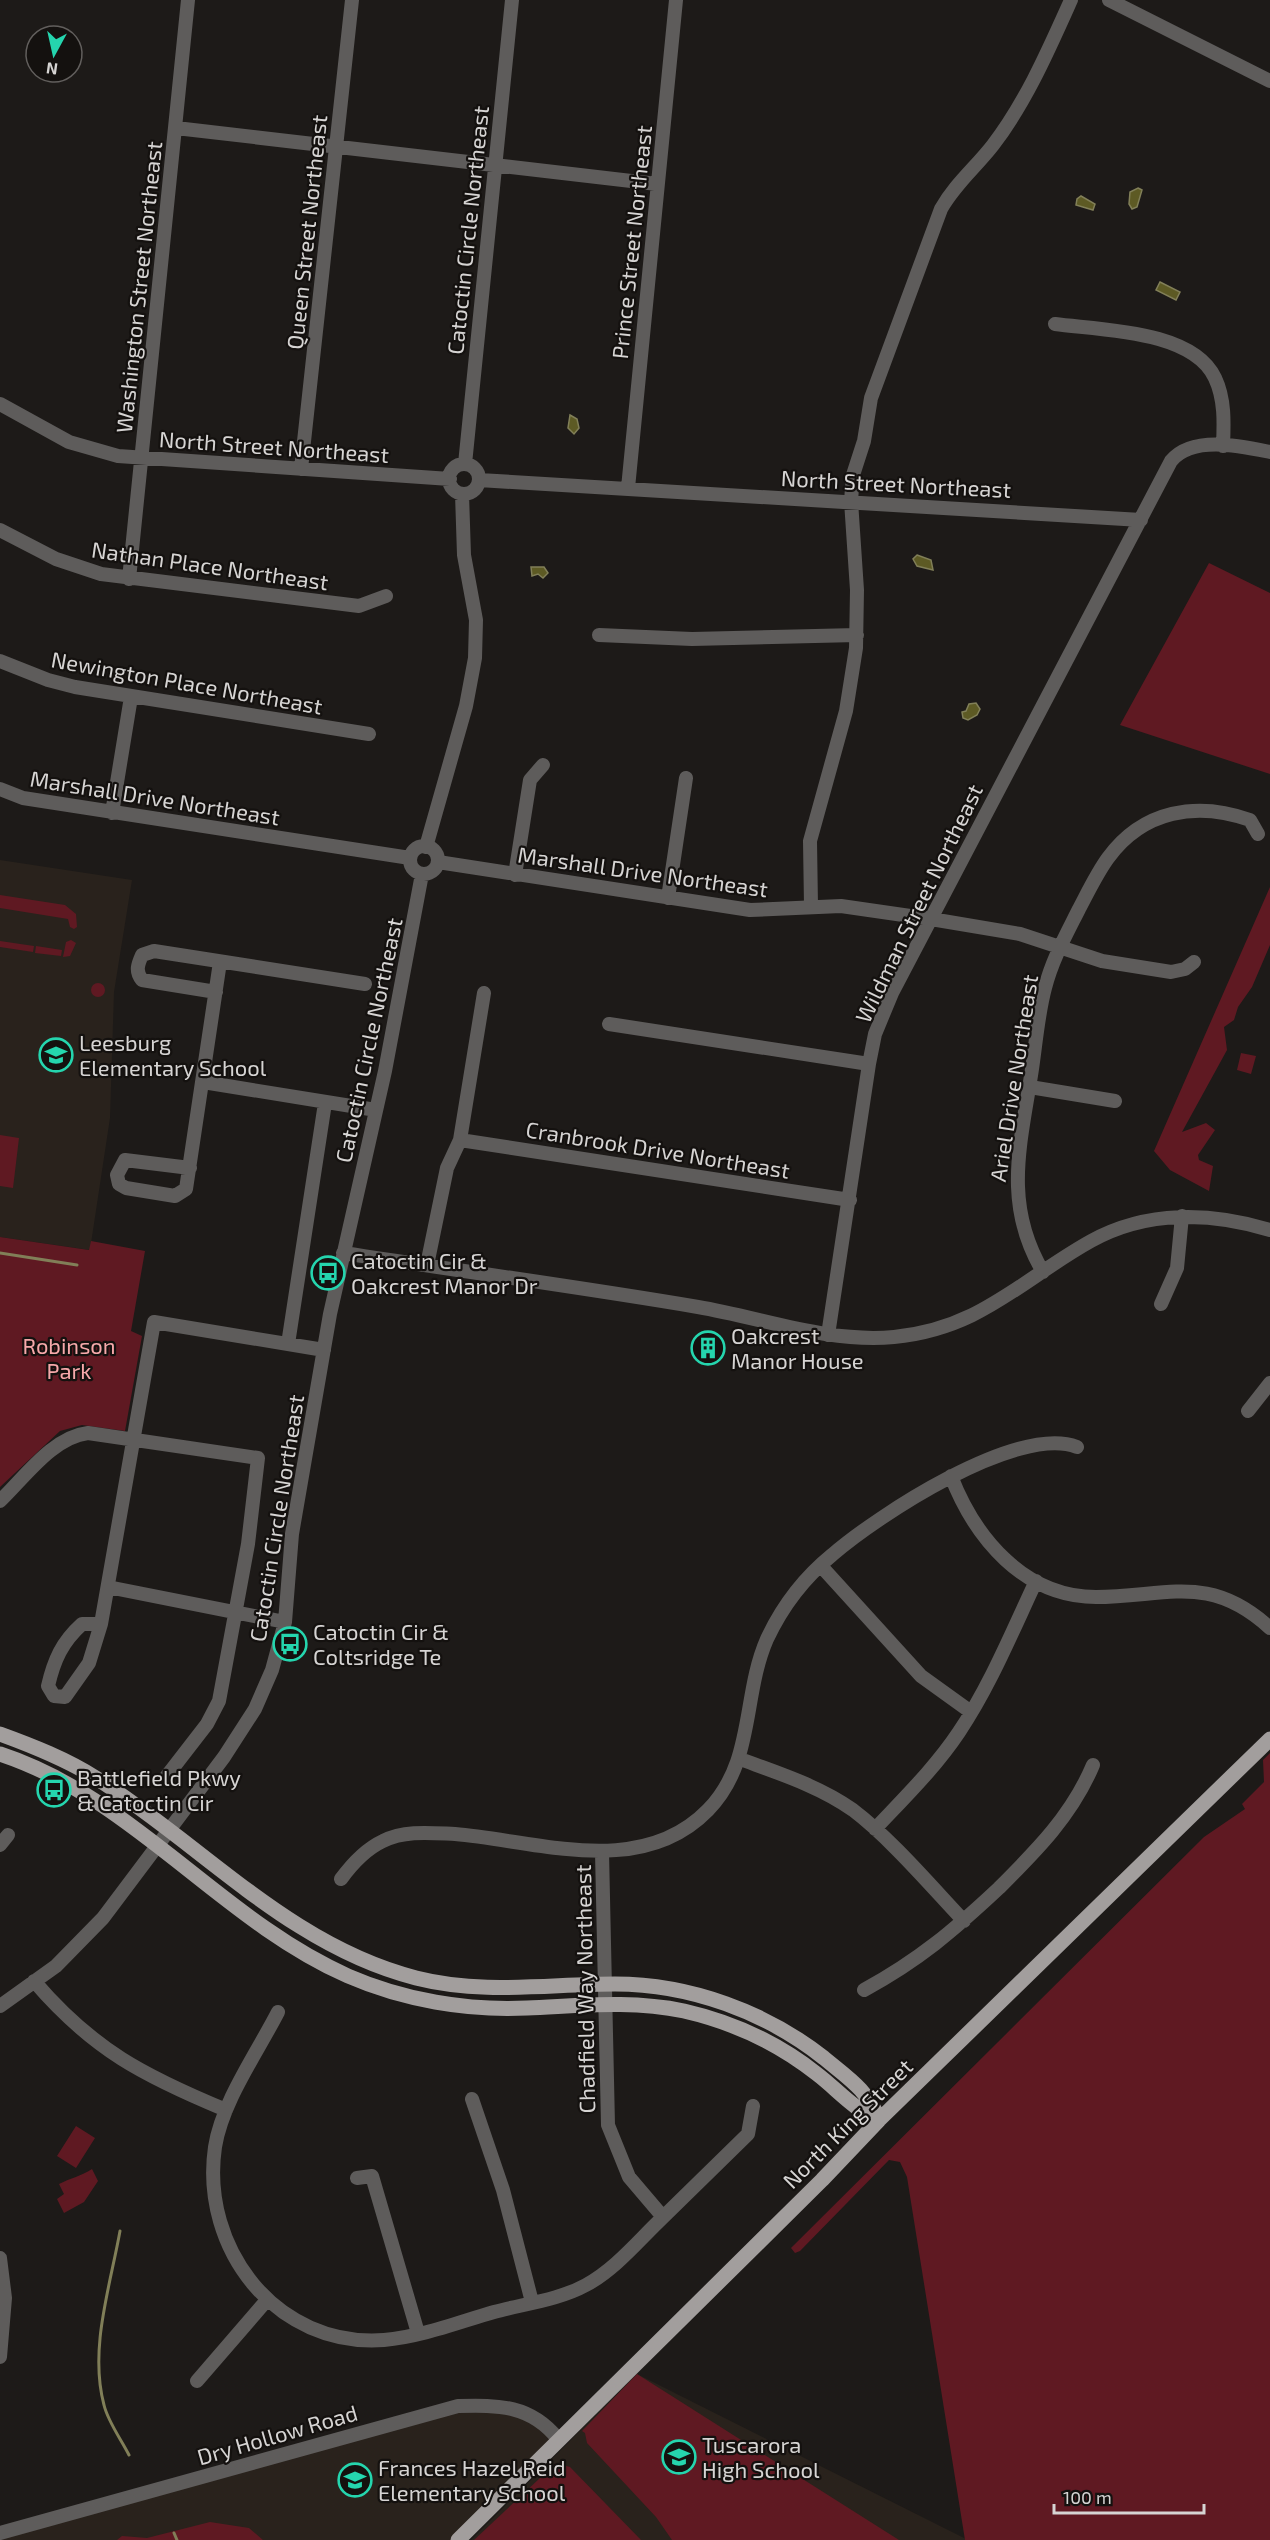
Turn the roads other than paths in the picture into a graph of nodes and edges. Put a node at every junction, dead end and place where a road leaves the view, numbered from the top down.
1 (188, 0) edge
2 (352, 0) edge
3 (512, 0) edge
4 (676, 0) edge
5 (1071, 0) edge
6 (1109, 0) edge
7 (1270, 81) edge
8 (176, 128) junction
9 (335, 146) junction
10 (494, 166) junction
11 (657, 184) junction
12 (1055, 324) dead end
13 (0, 404) edge
14 (1223, 446) junction
15 (1270, 452) edge
16 (141, 458) junction
17 (465, 464) junction
18 (301, 469) junction
19 (450, 478) junction
20 (479, 480) junction
21 (628, 488) junction
22 (462, 494) junction
23 (851, 501) junction
24 (1141, 520) junction
25 (0, 530) edge
26 (129, 579) junction
27 (386, 597) dead end
28 (599, 635) dead end
29 (857, 636) junction
30 (0, 662) edge
31 (131, 697) junction
32 (369, 734) dead end
33 (543, 765) dead end
34 (686, 778) dead end
35 (0, 789) edge
36 (112, 813) junction
37 (1258, 834) dead end
38 (426, 847) junction
39 (410, 858) junction
40 (438, 862) junction
41 (422, 874) junction
42 (515, 875) junction
43 (668, 898) junction
44 (811, 906) junction
45 (931, 919) junction
46 (1060, 947) junction
47 (220, 962) junction
48 (1194, 962) dead end
49 (365, 984) dead end
50 (216, 992) junction
51 (484, 993) dead end
52 (609, 1024) dead end
53 (869, 1064) junction
54 (203, 1082) junction
55 (1029, 1087) junction
56 (1115, 1101) dead end
57 (325, 1102) junction
58 (376, 1110) junction
59 (460, 1140) junction
60 (190, 1168) junction
61 (850, 1200) junction
62 (1182, 1216) junction
63 (1270, 1230) edge
64 (343, 1253) junction
65 (427, 1265) junction
66 (1043, 1272) junction
67 (1161, 1304) dead end
68 (828, 1335) junction
69 (288, 1344) junction
70 (324, 1350) junction
71 (1270, 1383) edge
72 (1248, 1411) dead end
73 (134, 1439) junction
74 (1077, 1447) dead end
75 (951, 1476) junction
76 (0, 1501) edge
77 (821, 1566) junction
78 (1036, 1581) junction
79 (108, 1587) junction
80 (236, 1612) junction
81 (285, 1622) junction
82 (101, 1624) junction
83 (1270, 1628) edge
84 (971, 1712) junction
85 (0, 1734) edge
86 (1270, 1739) edge
87 (0, 1754) edge
88 (740, 1759) junction
89 (1093, 1765) dead end
90 (166, 1777) dead end
91 (875, 1829) junction
92 (170, 1831) junction
93 (159, 1846) junction
94 (602, 1852) junction
95 (340, 1879) dead end
96 (963, 1921) junction
97 (34, 1981) junction
98 (605, 1984) junction
99 (864, 1990) dead end
100 (605, 2004) junction
101 (0, 2006) edge
102 (279, 2012) dead end
103 (472, 2098) dead end
104 (753, 2106) dead end
105 (226, 2110) junction
106 (879, 2120) junction
107 (357, 2178) dead end
108 (663, 2217) junction
109 (0, 2258) edge
110 (267, 2300) junction
111 (532, 2302) junction
112 (2, 2331) edge
113 (418, 2333) junction
114 (0, 2357) edge
115 (197, 2381) dead end
116 (558, 2439) junction
117 (0, 2533) edge
118 (458, 2540) edge

1 - 8 street, Washington Street Northeast
2 - 9 street, Queen Street Northeast
3 - 10 street, Catoctin Circle Northeast
4 - 11 street, Prince Street Northeast
5 - 23 street
6 - 7 street
8 - 9 street
8 - 16 street, Washington Street Northeast
9 - 10 street
9 - 18 street, Queen Street Northeast
10 - 11 street
10 - 17 street, Catoctin Circle Northeast
11 - 21 street, Prince Street Northeast
12 - 14 street
13 - 16 street, North Street Northeast
14 - 15 street
14 - 24 street
16 - 18 street, North Street Northeast
16 - 26 street, Washington Street Northeast
17 - 19 street
17 - 20 street
18 - 19 street, North Street Northeast
19 - 22 street
20 - 21 street, North Street Northeast
20 - 22 street
21 - 23 street, North Street Northeast
22 - 38 street
23 - 24 street, North Street Northeast
23 - 29 street
24 - 45 street, Wildman Street Northeast
25 - 26 street, Nathan Place Northeast
26 - 27 street, Nathan Place Northeast
28 - 29 street
29 - 44 street
30 - 31 street, Newington Place Northeast
31 - 32 street, Newington Place Northeast
31 - 36 street
33 - 42 street
34 - 43 street
35 - 36 street, Marshall Drive Northeast
36 - 39 street, Marshall Drive Northeast
37 - 46 street, Ariel Drive Northeast
38 - 39 street
38 - 40 street
39 - 41 street
40 - 41 street
40 - 42 street, Marshall Drive Northeast
41 - 58 street, Catoctin Circle Northeast
42 - 43 street, Marshall Drive Northeast
43 - 44 street, Marshall Drive Northeast
44 - 45 street, Marshall Drive Northeast
45 - 46 street, Marshall Drive Northeast
45 - 53 street, Wildman Street Northeast
46 - 48 street, Marshall Drive Northeast
46 - 55 street, Ariel Drive Northeast
47 - 49 street
47 - 50 street
47 - 50 street
50 - 54 street
51 - 59 street
52 - 53 street
53 - 61 street, Wildman Street Northeast
54 - 57 street
54 - 60 street
55 - 56 street
55 - 66 street, Ariel Drive Northeast
57 - 58 street
57 - 69 street
58 - 64 street, Catoctin Circle Northeast
59 - 61 street, Cranbrook Drive Northeast
59 - 65 street
60 - 60 street
61 - 68 street, Wildman Street Northeast
62 - 63 street
62 - 66 street
62 - 67 street
64 - 65 street
64 - 70 street, Catoctin Circle Northeast
65 - 68 street
66 - 68 street
69 - 70 street
69 - 73 street
70 - 81 street, Catoctin Circle Northeast
71 - 72 street
73 - 76 street
73 - 79 street
73 - 80 street
74 - 75 street
75 - 77 street
75 - 78 street
77 - 84 street
77 - 88 street
78 - 83 street
78 - 84 street
79 - 80 street
79 - 82 street
80 - 81 street
80 - 90 street
81 - 92 street, Catoctin Circle Northeast
82 - 82 street
84 - 91 street
85 - 92 main road
86 - 106 main road, North King Street
87 - 93 main road
88 - 91 street
88 - 94 street
89 - 96 street
91 - 96 street
92 - 93 street, Catoctin Circle Northeast
92 - 98 main road
93 - 97 street, Catoctin Circle Northeast
93 - 100 main road
94 - 95 street
94 - 98 street, Chadfield Way Northeast
96 - 99 street
97 - 101 street, Catoctin Circle Northeast
97 - 105 street
98 - 100 street, Chadfield Way Northeast
98 - 106 main road
100 - 106 main road
100 - 108 street, Chadfield Way Northeast
102 - 105 street
103 - 111 street
104 - 108 street
105 - 110 street
106 - 116 main road, North King Street
107 - 113 street
108 - 111 street
109 - 112 street
110 - 113 street
110 - 115 street
111 - 113 street
112 - 114 street
116 - 117 street, Dry Hollow Road
116 - 118 main road, North King Street

